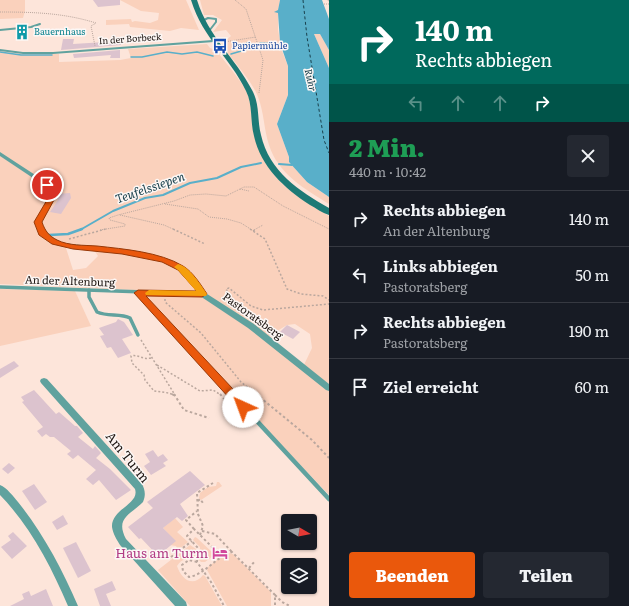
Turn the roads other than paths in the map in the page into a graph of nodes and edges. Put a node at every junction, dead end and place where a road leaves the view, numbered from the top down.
1 (194, 0) edge
2 (202, 21) junction
3 (40, 24) dead end
4 (0, 30) edge
5 (208, 32) junction
6 (216, 42) junction
7 (0, 50) edge
8 (0, 154) edge
9 (329, 212) edge
10 (0, 287) edge
11 (89, 290) junction
12 (138, 293) junction
13 (202, 294) junction
14 (138, 335) road end
15 (44, 381) dead end
16 (329, 388) edge
17 (0, 489) edge
18 (329, 499) edge
19 (73, 606) edge
20 (182, 606) edge

1 - 2 main road
2 - 5 main road
2 - 5 lane
3 - 4 lane
5 - 6 main road
6 - 7 street, In der Borbeck
6 - 9 main road
8 - 13 street, Pastoratsberg
10 - 11 lane, An der Altenburg
11 - 12 lane, An der Altenburg
11 - 14 lane
12 - 13 lane, An der Altenburg
12 - 18 lane
13 - 16 street, Pastoratsberg
15 - 20 street, Am Turm
17 - 19 street

